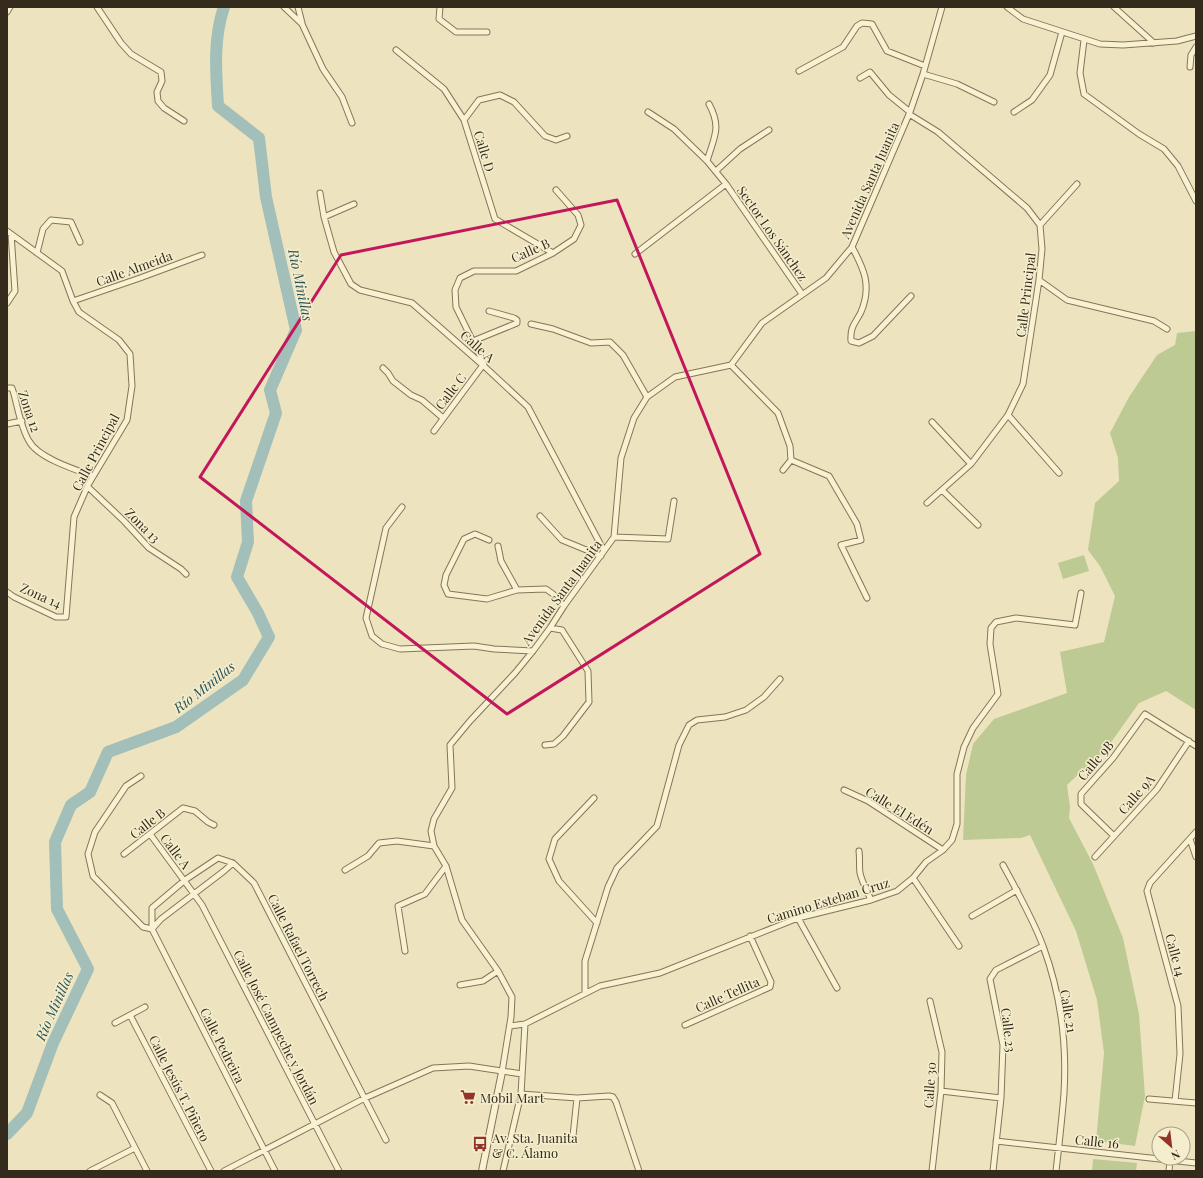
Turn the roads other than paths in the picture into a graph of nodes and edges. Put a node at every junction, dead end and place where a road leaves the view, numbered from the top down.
1 (10, 7) edge
2 (97, 7) edge
3 (284, 7) edge
4 (298, 7) edge
5 (440, 7) edge
6 (942, 7) edge
7 (1007, 7) edge
8 (1114, 7) edge
9 (7, 12) edge
10 (302, 24) junction
11 (488, 32) dead end
12 (1062, 32) junction
13 (1196, 36) edge
14 (1084, 40) junction
15 (1154, 42) junction
16 (1196, 47) edge
17 (396, 50) dead end
18 (925, 66) junction
19 (1190, 67) dead end
20 (799, 71) dead end
21 (923, 74) junction
22 (860, 78) dead end
23 (994, 102) dead end
24 (709, 104) dead end
25 (648, 112) dead end
26 (1014, 112) dead end
27 (910, 113) junction
28 (464, 120) junction
29 (184, 121) dead end
30 (352, 123) dead end
31 (769, 130) dead end
32 (567, 136) dead end
33 (707, 161) junction
34 (716, 171) junction
35 (726, 184) junction
36 (1077, 184) dead end
37 (556, 190) dead end
38 (320, 193) dead end
39 (1196, 201) edge
40 (354, 204) dead end
41 (324, 217) junction
42 (1040, 225) junction
43 (9, 233) edge
44 (80, 242) dead end
45 (852, 247) junction
46 (37, 253) junction
47 (553, 253) junction
48 (635, 254) dead end
49 (202, 255) dead end
50 (1039, 280) junction
51 (802, 294) junction
52 (911, 296) dead end
53 (73, 301) junction
54 (7, 303) edge
55 (489, 311) dead end
56 (531, 324) dead end
57 (1167, 329) dead end
58 (473, 341) junction
59 (732, 365) junction
60 (484, 366) junction
61 (383, 368) dead end
62 (7, 388) edge
63 (648, 396) junction
64 (1008, 415) junction
65 (443, 418) junction
66 (22, 421) junction
67 (932, 422) dead end
68 (7, 424) edge
69 (434, 430) dead end
70 (791, 460) junction
71 (971, 464) junction
72 (783, 470) dead end
73 (1059, 473) dead end
74 (93, 476) junction
75 (88, 487) junction
76 (942, 490) junction
77 (674, 500) dead end
78 (927, 503) dead end
79 (402, 507) dead end
80 (540, 516) dead end
81 (978, 525) dead end
82 (614, 537) junction
83 (489, 540) dead end
84 (498, 546) dead end
85 (603, 554) junction
86 (186, 574) dead end
87 (517, 590) junction
88 (7, 592) edge
89 (1081, 593) dead end
90 (867, 598) dead end
91 (564, 606) junction
92 (66, 616) joint
93 (550, 628) junction
94 (533, 651) junction
95 (780, 679) dead end
96 (1189, 741) junction
97 (545, 745) dead end
98 (1196, 746) edge
99 (141, 776) dead end
100 (844, 790) dead end
101 (594, 798) dead end
102 (214, 825) dead end
103 (1196, 832) edge
104 (150, 834) junction
105 (1114, 836) junction
106 (1190, 839) junction
107 (434, 846) junction
108 (943, 850) junction
109 (859, 851) dead end
110 (124, 854) dead end
111 (1094, 857) dead end
112 (1196, 857) edge
113 (234, 863) junction
114 (1003, 864) dead end
115 (446, 866) junction
116 (345, 870) dead end
117 (913, 878) junction
118 (185, 880) junction
119 (1017, 890) junction
120 (195, 894) junction
121 (871, 900) junction
122 (972, 916) dead end
123 (798, 918) junction
124 (597, 923) junction
125 (152, 929) junction
126 (750, 936) junction
127 (958, 946) dead end
128 (1043, 946) junction
129 (405, 951) dead end
130 (498, 971) junction
131 (460, 984) dead end
132 (837, 988) dead end
133 (585, 993) junction
134 (930, 1001) dead end
135 (145, 1007) dead end
136 (130, 1015) junction
137 (115, 1023) dead end
138 (525, 1024) junction
139 (685, 1025) dead end
140 (510, 1026) junction
141 (502, 1072) junction
142 (522, 1074) junction
143 (940, 1091) junction
144 (521, 1094) junction
145 (100, 1095) dead end
146 (365, 1098) junction
147 (578, 1098) junction
148 (1001, 1098) junction
149 (1148, 1099) dead end
150 (1175, 1101) junction
151 (1196, 1104) edge
152 (315, 1124) junction
153 (386, 1140) dead end
154 (559, 1140) dead end
155 (996, 1141) junction
156 (135, 1148) junction
157 (1058, 1148) junction
158 (265, 1150) junction
159 (1151, 1158) edge
160 (90, 1171) edge
161 (147, 1171) edge
162 (211, 1171) edge
163 (224, 1171) edge
164 (275, 1171) edge
165 (339, 1171) edge
166 (482, 1171) edge
167 (502, 1171) edge
168 (639, 1171) edge
169 (932, 1171) edge
170 (993, 1171) edge
171 (1056, 1171) edge

1 - 9 street
2 - 29 street
3 - 10 street
4 - 10 street
5 - 11 street
6 - 18 street, Avenida Santa Juanita
7 - 12 street
8 - 15 street
10 - 30 street
12 - 14 street
12 - 26 street
13 - 15 street
14 - 15 street
14 - 39 street
16 - 19 street
17 - 28 street, Calle D
18 - 20 street
18 - 21 street, Avenida Santa Juanita
21 - 23 street
21 - 27 street, Avenida Santa Juanita
22 - 27 street
24 - 33 street
25 - 33 street, Sector Los Sánchez
27 - 42 street
27 - 45 street, Avenida Santa Juanita
28 - 32 street
28 - 47 street, Calle D
31 - 34 street
33 - 34 street, Sector Los Sánchez
34 - 35 street, Sector Los Sánchez
35 - 48 street, Sector Los Sánchez
35 - 51 street, Sector Los Sánchez
36 - 42 street
37 - 47 street, Calle B
38 - 41 street, Calle A
40 - 41 street
41 - 60 street, Calle A
42 - 50 street, Calle Principal
43 - 46 street, Calle Principal
43 - 54 street
44 - 46 street
45 - 51 street, Avenida Santa Juanita
45 - 52 street
46 - 53 street, Calle Principal
47 - 58 street, Calle B
49 - 53 street, Calle Almeida
50 - 57 street
50 - 64 street, Calle Principal
51 - 59 street, Avenida Santa Juanita
53 - 74 street, Calle Principal
55 - 58 street
56 - 63 street
58 - 60 street, Calle B
59 - 63 street, Avenida Santa Juanita
59 - 70 street
60 - 65 street, Calle C
60 - 85 street, Calle A
61 - 65 street
62 - 66 street, Zona 12
63 - 82 street, Avenida Santa Juanita
64 - 71 street, Calle Principal
64 - 73 street
65 - 69 street, Calle C
66 - 68 street
66 - 74 street, Zona 12
67 - 71 street
70 - 72 street
70 - 90 street
71 - 76 street, Calle Principal
74 - 75 street, Calle Principal
75 - 86 street, Zona 13
75 - 92 street, Calle Principal
76 - 78 street, Calle Principal
76 - 81 street
77 - 82 street
79 - 94 street
80 - 85 street
82 - 85 street, Avenida Santa Juanita
83 - 87 street
84 - 87 street
85 - 91 street, Avenida Santa Juanita
87 - 91 street
88 - 92 street, Zona 14
89 - 108 street, Camino Esteban Cruz
91 - 93 street, Avenida Santa Juanita
93 - 94 street, Avenida Santa Juanita
93 - 97 street
94 - 107 street, Avenida Santa Juanita
95 - 124 street
96 - 98 street
96 - 105 street, Calle 9A
96 - 105 street, Calle 9B
99 - 125 street
100 - 108 street, Calle El Edén
101 - 124 street
102 - 104 street, Calle B
103 - 106 street, Calle 14
104 - 110 street, Calle B
104 - 118 street, Calle A
105 - 111 street, Calle 9A
106 - 112 street
106 - 150 street, Calle 14
107 - 115 street, Avenida Santa Juanita
107 - 116 street
108 - 117 street, Camino Esteban Cruz
109 - 121 street
113 - 118 street
113 - 120 street
113 - 146 street, Calle Rafael Torrech
114 - 119 street, Calle 21
115 - 129 street
115 - 130 street, Avenida Santa Juanita
117 - 121 street, Camino Esteban Cruz
117 - 127 street
118 - 120 street, Calle A
118 - 125 street
119 - 122 street
119 - 128 street, Calle 21
120 - 125 street
120 - 152 street, Calle José Campeche y Jordán
121 - 123 street, Camino Esteban Cruz
123 - 126 street, Camino Esteban Cruz
123 - 132 street
124 - 133 street
125 - 158 street, Calle Pedreira
126 - 133 street, Camino Esteban Cruz
126 - 139 street, Calle Tellita
128 - 148 street, Calle 23
128 - 157 street, Calle 21
130 - 131 street
130 - 140 street, Avenida Santa Juanita
133 - 138 street, Camino Esteban Cruz
134 - 143 street, Calle 30
135 - 136 street
136 - 137 street
136 - 162 street, Calle Jesús T. Piñero
138 - 140 street, Camino Esteban Cruz
138 - 142 street
140 - 141 street, Avenida Santa Juanita
141 - 142 street
141 - 146 street
141 - 166 street, Avenida Santa Juanita
142 - 144 street
143 - 148 street
143 - 169 street, Calle 30
144 - 147 street
144 - 167 street
145 - 156 street
146 - 152 street
146 - 153 street, Calle Rafael Torrech
147 - 154 street
147 - 168 street
148 - 155 street, Calle 23
149 - 150 street
150 - 151 street
152 - 158 street
152 - 165 street, Calle José Campeche y Jordán
155 - 157 street, Calle 16
155 - 170 street, Calle 23
156 - 160 street
156 - 161 street
157 - 159 street, Calle 16
157 - 171 street, Calle 21
158 - 163 street
158 - 164 street, Calle Pedreira

